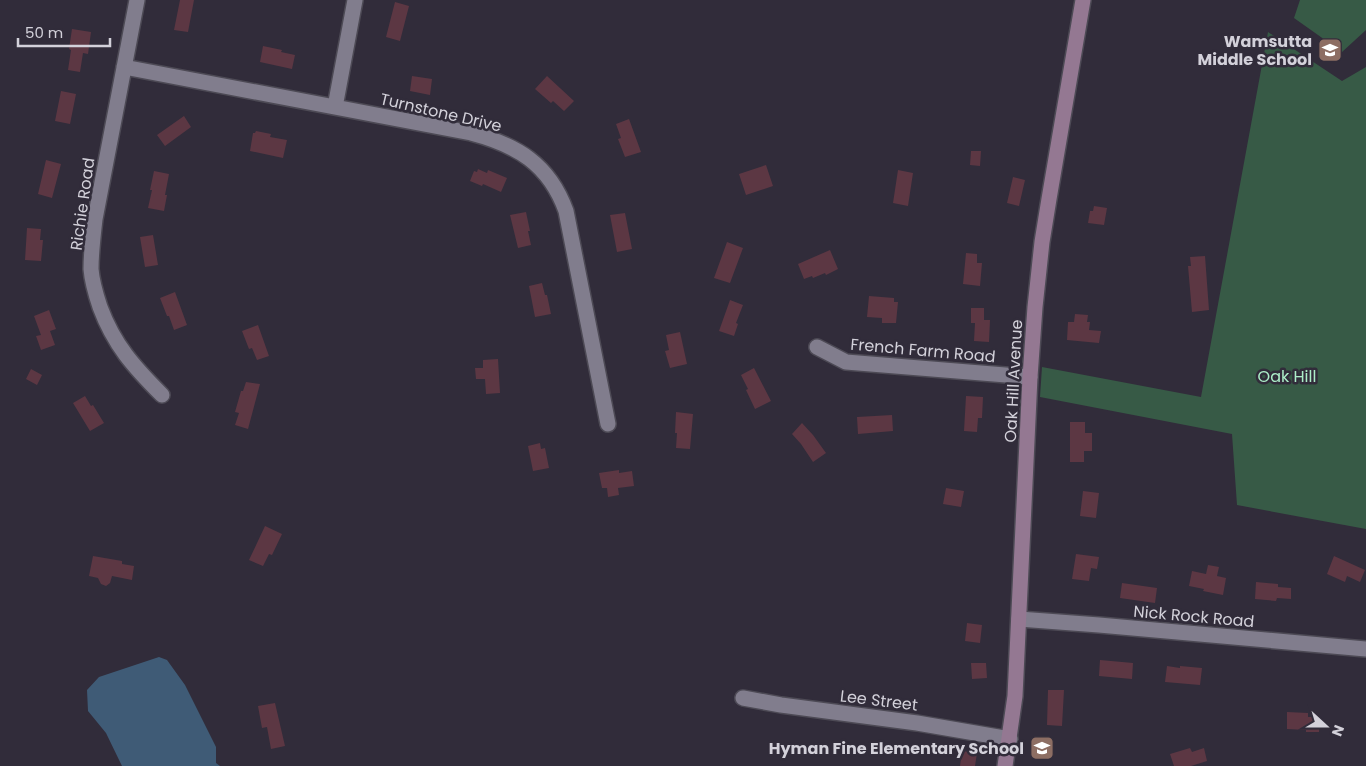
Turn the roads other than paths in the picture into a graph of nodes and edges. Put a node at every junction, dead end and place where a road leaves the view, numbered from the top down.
1 (137, 0) edge
2 (355, 0) edge
3 (1083, 0) edge
4 (124, 67) junction
5 (335, 107) junction
6 (816, 347) dead end
7 (1030, 377) junction
8 (162, 395) dead end
9 (608, 424) dead end
10 (1019, 619) junction
11 (1366, 650) edge
12 (743, 698) dead end
13 (1010, 739) junction
14 (1005, 766) edge

1 - 4 street, Richie Road
2 - 5 street
3 - 7 main road, Oak Hill Avenue
4 - 5 street, Turnstone Drive
4 - 8 street, Richie Road
5 - 9 street, Turnstone Drive
6 - 7 street, French Farm Road
7 - 10 main road, Oak Hill Avenue
10 - 11 street, Nick Rock Road
10 - 13 main road, Oak Hill Avenue
12 - 13 street, Lee Street
13 - 14 main road, Oak Hill Avenue

